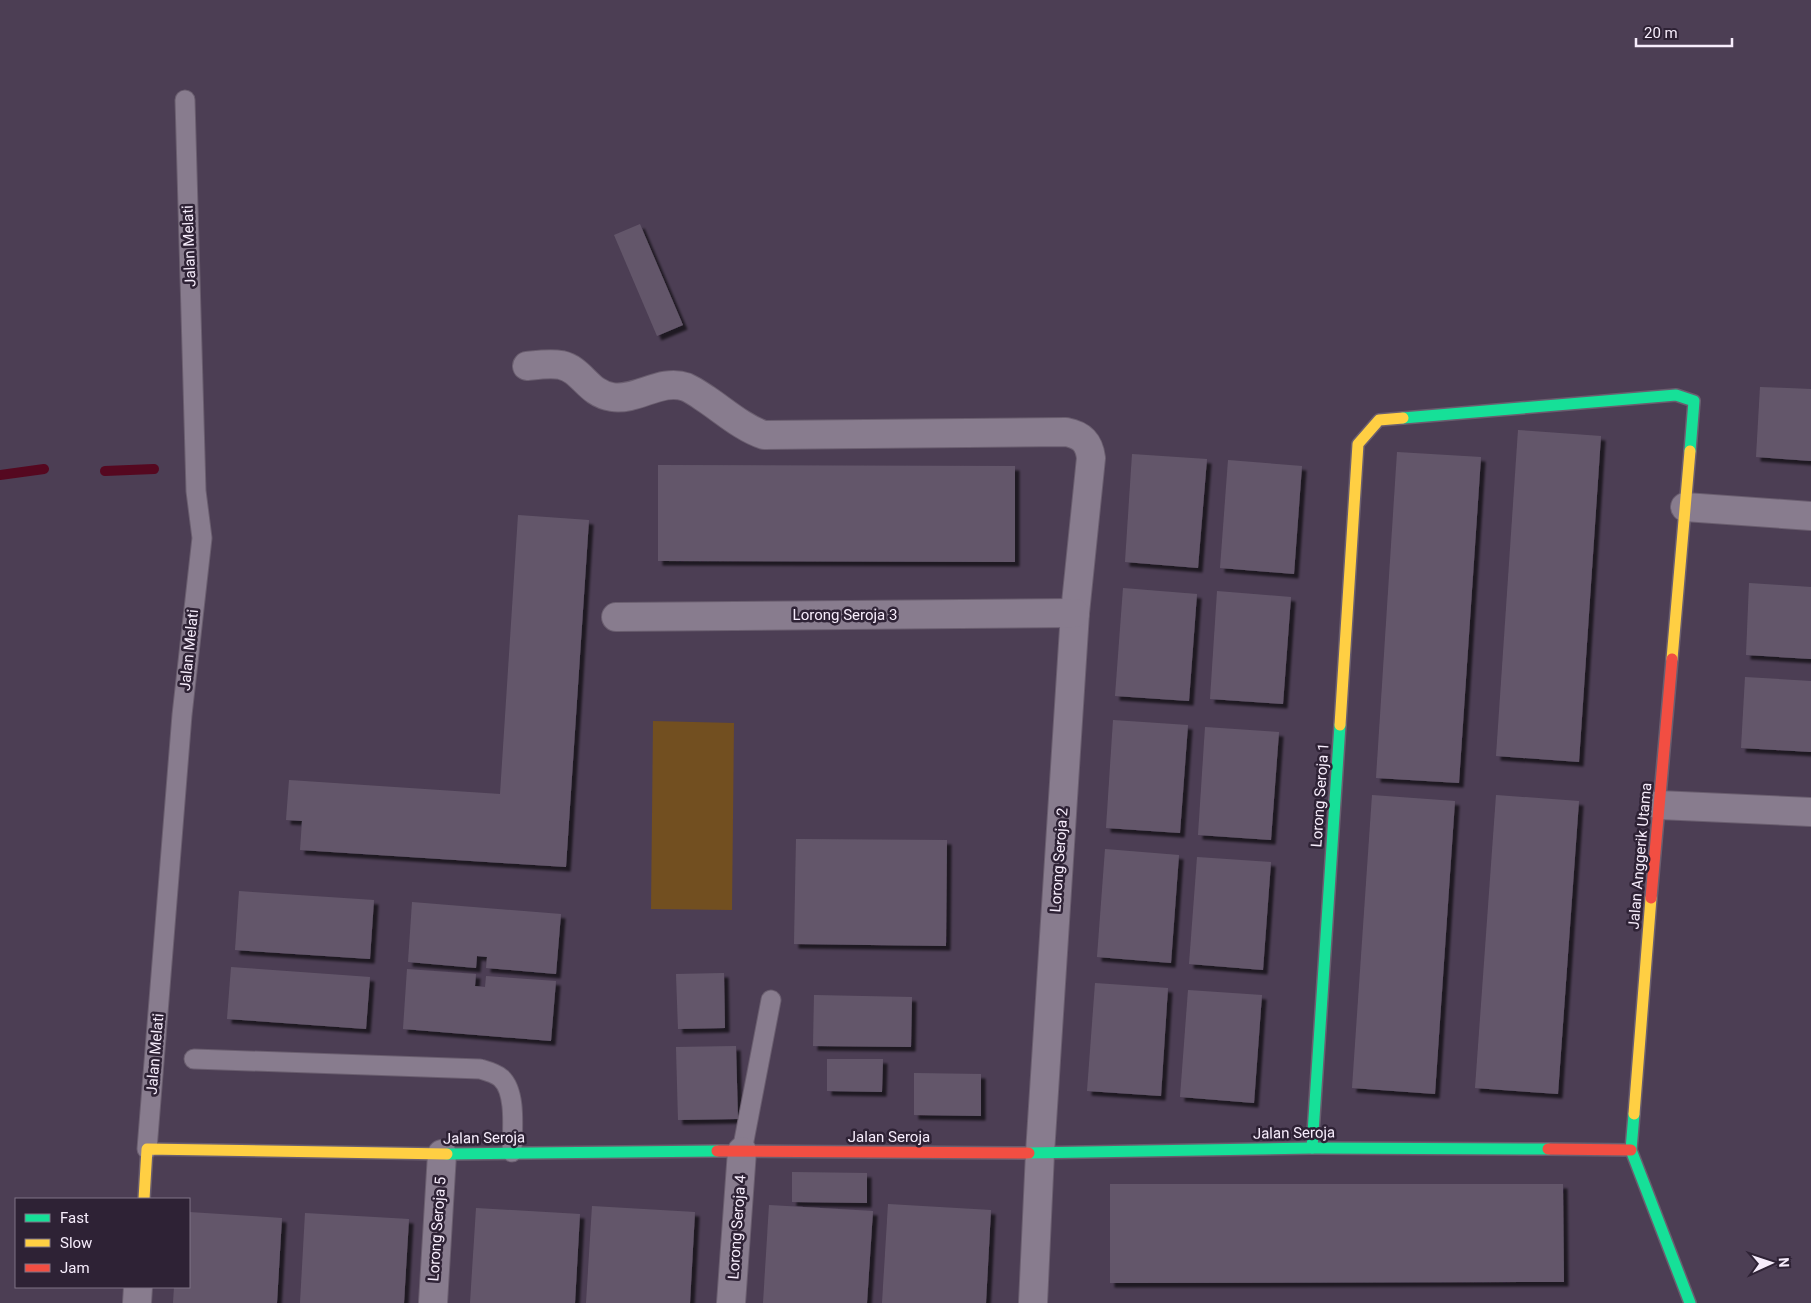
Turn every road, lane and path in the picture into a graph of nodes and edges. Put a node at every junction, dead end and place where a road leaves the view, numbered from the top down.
1 (186, 100) dead end
2 (527, 366) dead end
3 (1694, 401) joint
4 (1685, 507) junction
5 (1811, 516) edge
6 (1075, 613) junction
7 (616, 617) dead end
8 (1658, 804) junction
9 (1811, 812) edge
10 (771, 1000) dead end
11 (194, 1059) dead end
12 (1312, 1148) junction
13 (147, 1149) junction
14 (1631, 1150) junction
15 (742, 1151) junction
16 (512, 1152) junction
17 (1040, 1153) junction
18 (442, 1154) junction
19 (144, 1198) edge
20 (138, 1288) edge
21 (137, 1303) edge
22 (433, 1303) edge
23 (731, 1303) edge
24 (1033, 1303) edge
25 (1690, 1303) edge

1 - 13 lane, Jalan Melati
2 - 6 street, Lorong Seroja 2
3 - 4 street, Jalan Anggerik Utama
3 - 12 street, Lorong Seroja 1
4 - 5 street
4 - 8 street, Jalan Anggerik Utama
6 - 7 street, Lorong Seroja 3
6 - 17 street, Lorong Seroja 2
8 - 9 street
8 - 14 street, Jalan Anggerik Utama
10 - 15 lane
11 - 16 lane
12 - 14 street, Jalan Seroja
12 - 17 street, Jalan Seroja
13 - 18 street, Jalan Seroja
13 - 19 street, Jalan Melati
14 - 25 street, Jalan Anggerik Utama
15 - 16 street, Jalan Seroja
15 - 17 street, Jalan Seroja
15 - 23 street, Lorong Seroja 4
16 - 18 street, Jalan Seroja
17 - 24 street, Lorong Seroja 2
18 - 22 street, Lorong Seroja 5
20 - 21 street

